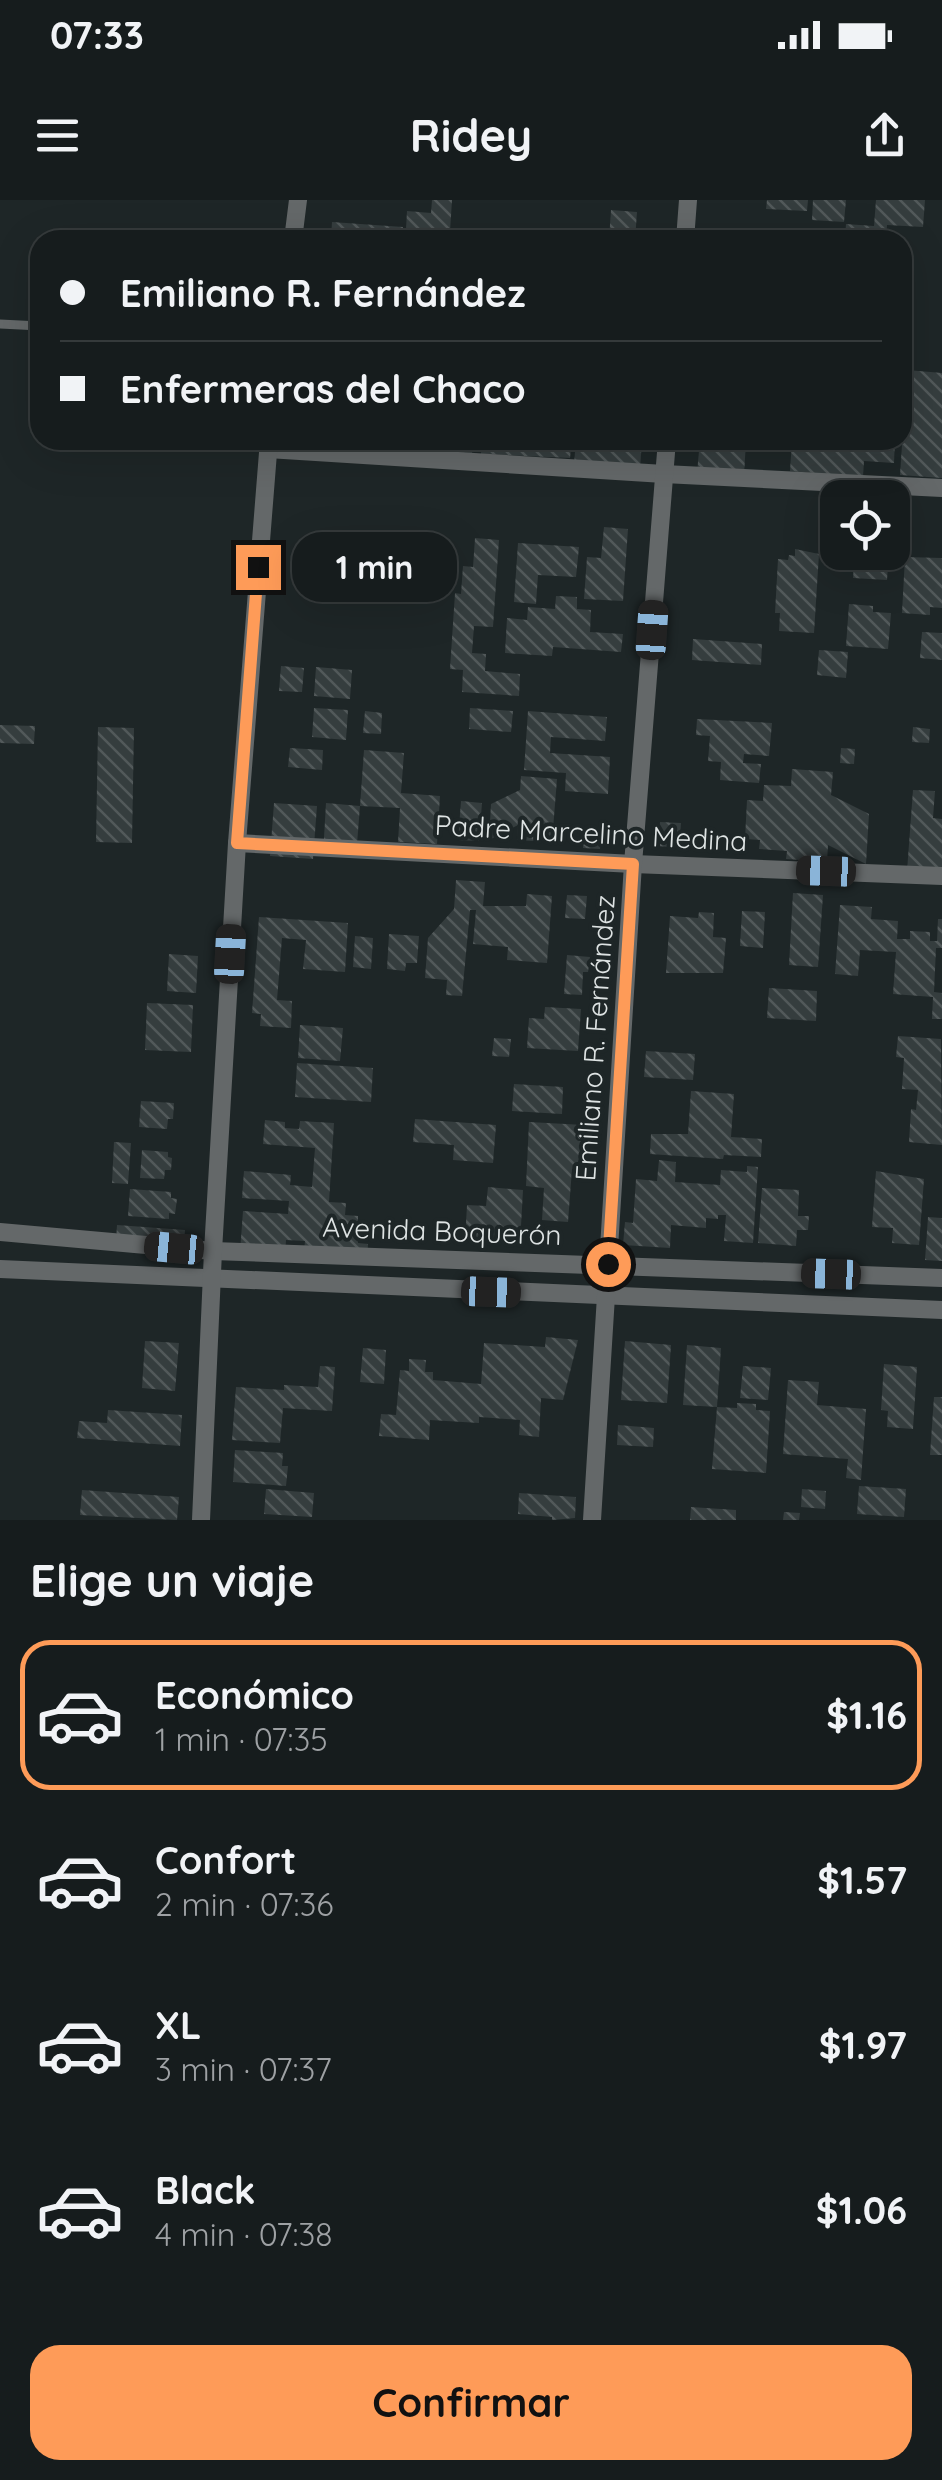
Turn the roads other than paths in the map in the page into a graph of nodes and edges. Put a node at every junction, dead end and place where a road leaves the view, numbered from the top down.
1 (298, 200) edge
2 (688, 200) edge
3 (294, 230) edge
4 (686, 230) edge
5 (0, 324) edge
6 (30, 326) edge
7 (268, 450) edge
8 (347, 450) edge
9 (666, 450) edge
10 (664, 474) junction
11 (942, 488) edge
12 (237, 843) junction
13 (633, 864) junction
14 (942, 876) edge
15 (0, 1232) edge
16 (213, 1251) junction
17 (608, 1264) junction
18 (0, 1269) edge
19 (942, 1278) edge
20 (212, 1280) junction
21 (606, 1297) junction
22 (942, 1310) edge
23 (202, 1520) edge
24 (592, 1520) edge

1 - 3 street
2 - 4 street
5 - 6 lane
7 - 12 street
8 - 10 street
9 - 10 street, Emiliano R. Fernández
10 - 11 street
10 - 13 street, Emiliano R. Fernández
12 - 13 street, Padre Marcelino Medina
12 - 16 street
13 - 14 street, Padre Marcelino Medina
13 - 17 street, Emiliano R. Fernández
15 - 16 street, Avenida Boquerón
16 - 17 street, Avenida Boquerón
16 - 20 street
17 - 19 street, Avenida Boquerón
17 - 21 street, Emiliano R. Fernández
18 - 20 street
20 - 21 street
20 - 23 street
21 - 22 street
21 - 24 street, Emiliano R. Fernández

